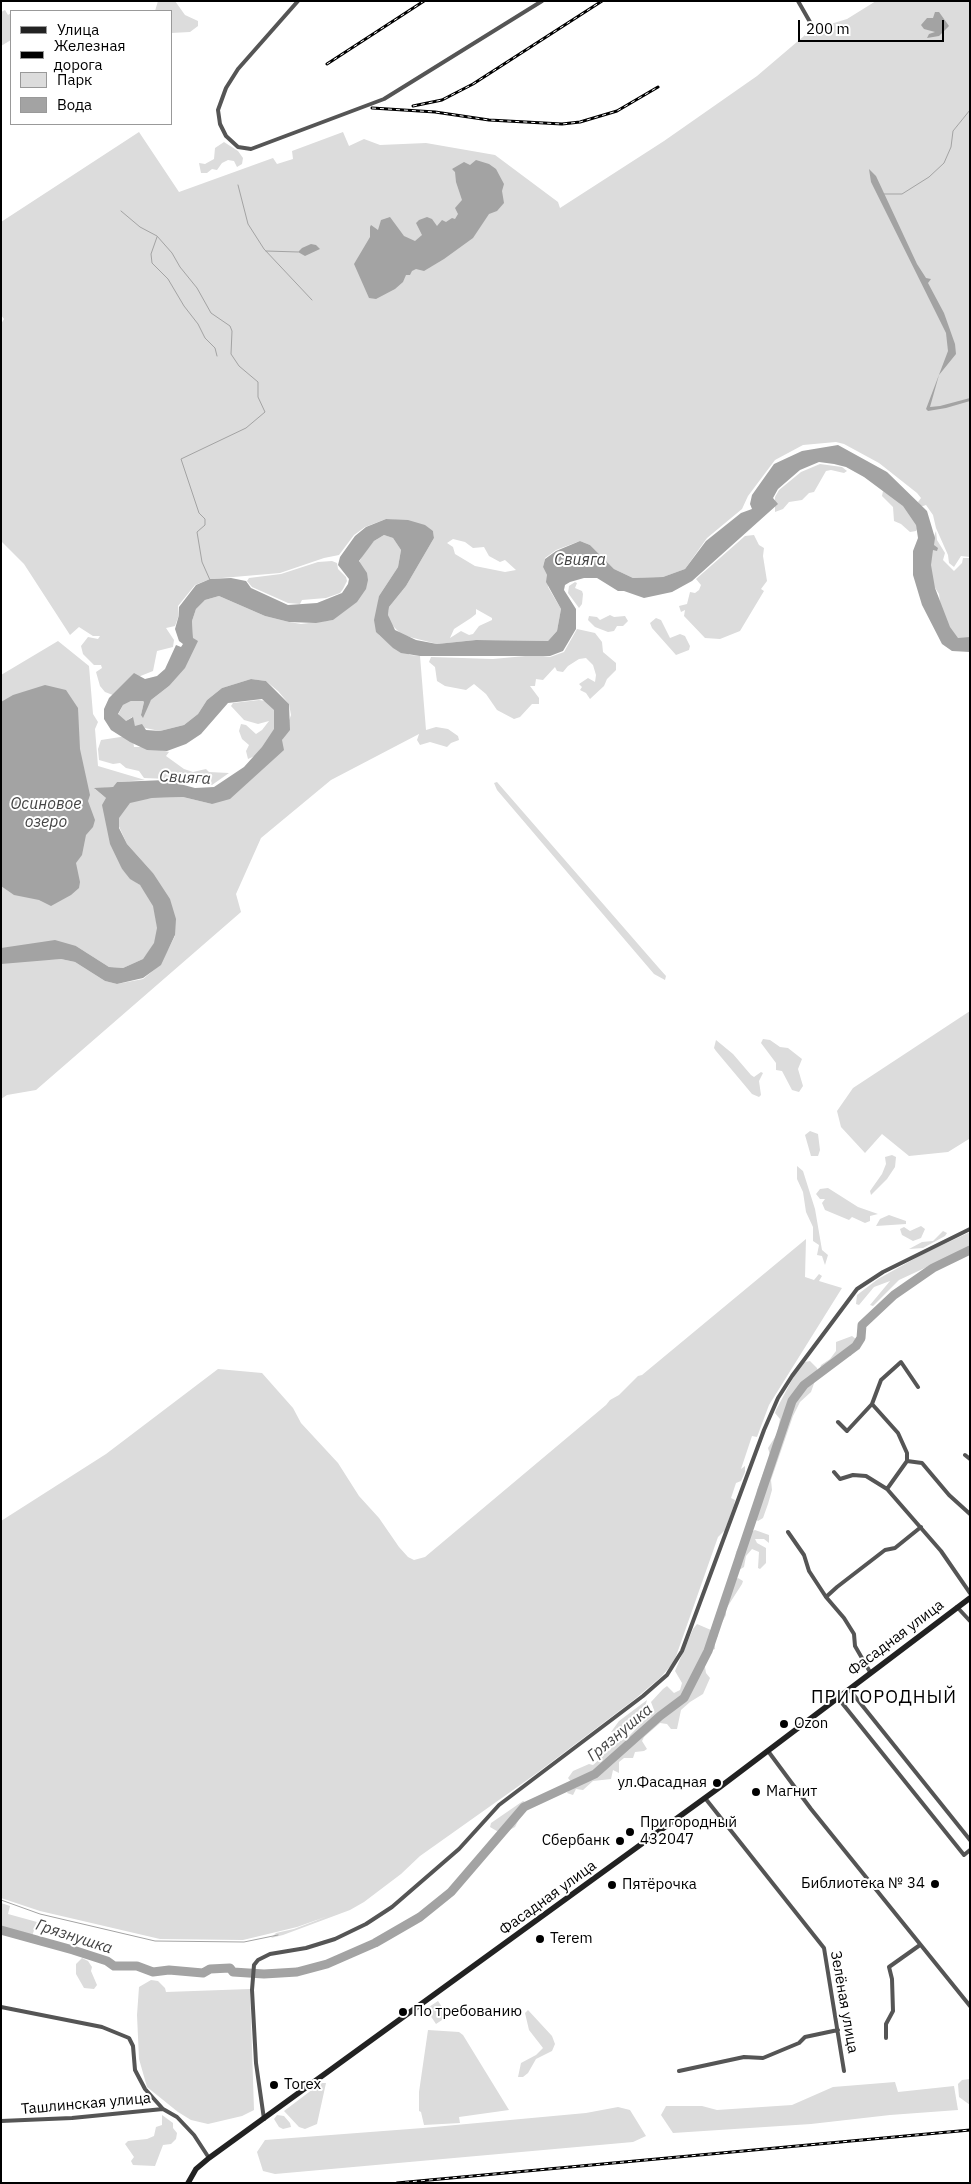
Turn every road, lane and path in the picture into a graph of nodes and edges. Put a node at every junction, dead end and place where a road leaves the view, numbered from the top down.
1 (298, 1) edge
2 (542, 1) edge
3 (798, 1) edge
4 (810, 22) dead end
5 (970, 1228) edge
6 (918, 1387) dead end
7 (872, 1404) junction
8 (838, 1422) dead end
9 (965, 1455) dead end
10 (970, 1459) edge
11 (906, 1461) junction
12 (834, 1472) dead end
13 (887, 1489) junction
14 (970, 1514) edge
15 (921, 1527) junction
16 (788, 1532) dead end
17 (970, 1593) edge
18 (826, 1597) junction
19 (970, 1598) edge
20 (957, 1607) junction
21 (970, 1621) edge
22 (870, 1672) junction
23 (849, 1690) junction
24 (838, 1698) junction
25 (768, 1751) junction
26 (705, 1798) junction
27 (970, 1840) edge
28 (970, 1850) edge
29 (920, 1945) junction
30 (970, 2006) edge
31 (1, 2007) edge
32 (838, 2030) junction
33 (886, 2038) dead end
34 (679, 2070) dead end
35 (844, 2071) dead end
36 (163, 2109) junction
37 (264, 2119) junction
38 (1, 2121) edge
39 (209, 2158) junction
40 (188, 2183) edge

1 - 2 street
3 - 4 street
5 - 37 street
6 - 7 street
7 - 8 street
7 - 11 street
9 - 10 street
11 - 13 street
11 - 14 street
12 - 13 street
13 - 15 street
15 - 17 street
15 - 18 street
16 - 18 street
18 - 22 street
19 - 20 main road, Фасадная улица
20 - 21 street
20 - 22 main road, Фасадная улица
22 - 23 main road, Фасадная улица
23 - 24 main road, Фасадная улица
23 - 27 street
24 - 25 main road, Фасадная улица
24 - 28 street
25 - 26 main road, Фасадная улица
25 - 29 street
26 - 32 street, Зелёная улица
26 - 37 main road, Фасадная улица
29 - 30 street
29 - 33 street
31 - 36 street
32 - 34 street
32 - 35 street, Зелёная улица
36 - 38 street, Ташлинская улица
36 - 39 street, Ташлинская улица
37 - 39 main road, Фасадная улица
39 - 40 main road, Фасадная улица

